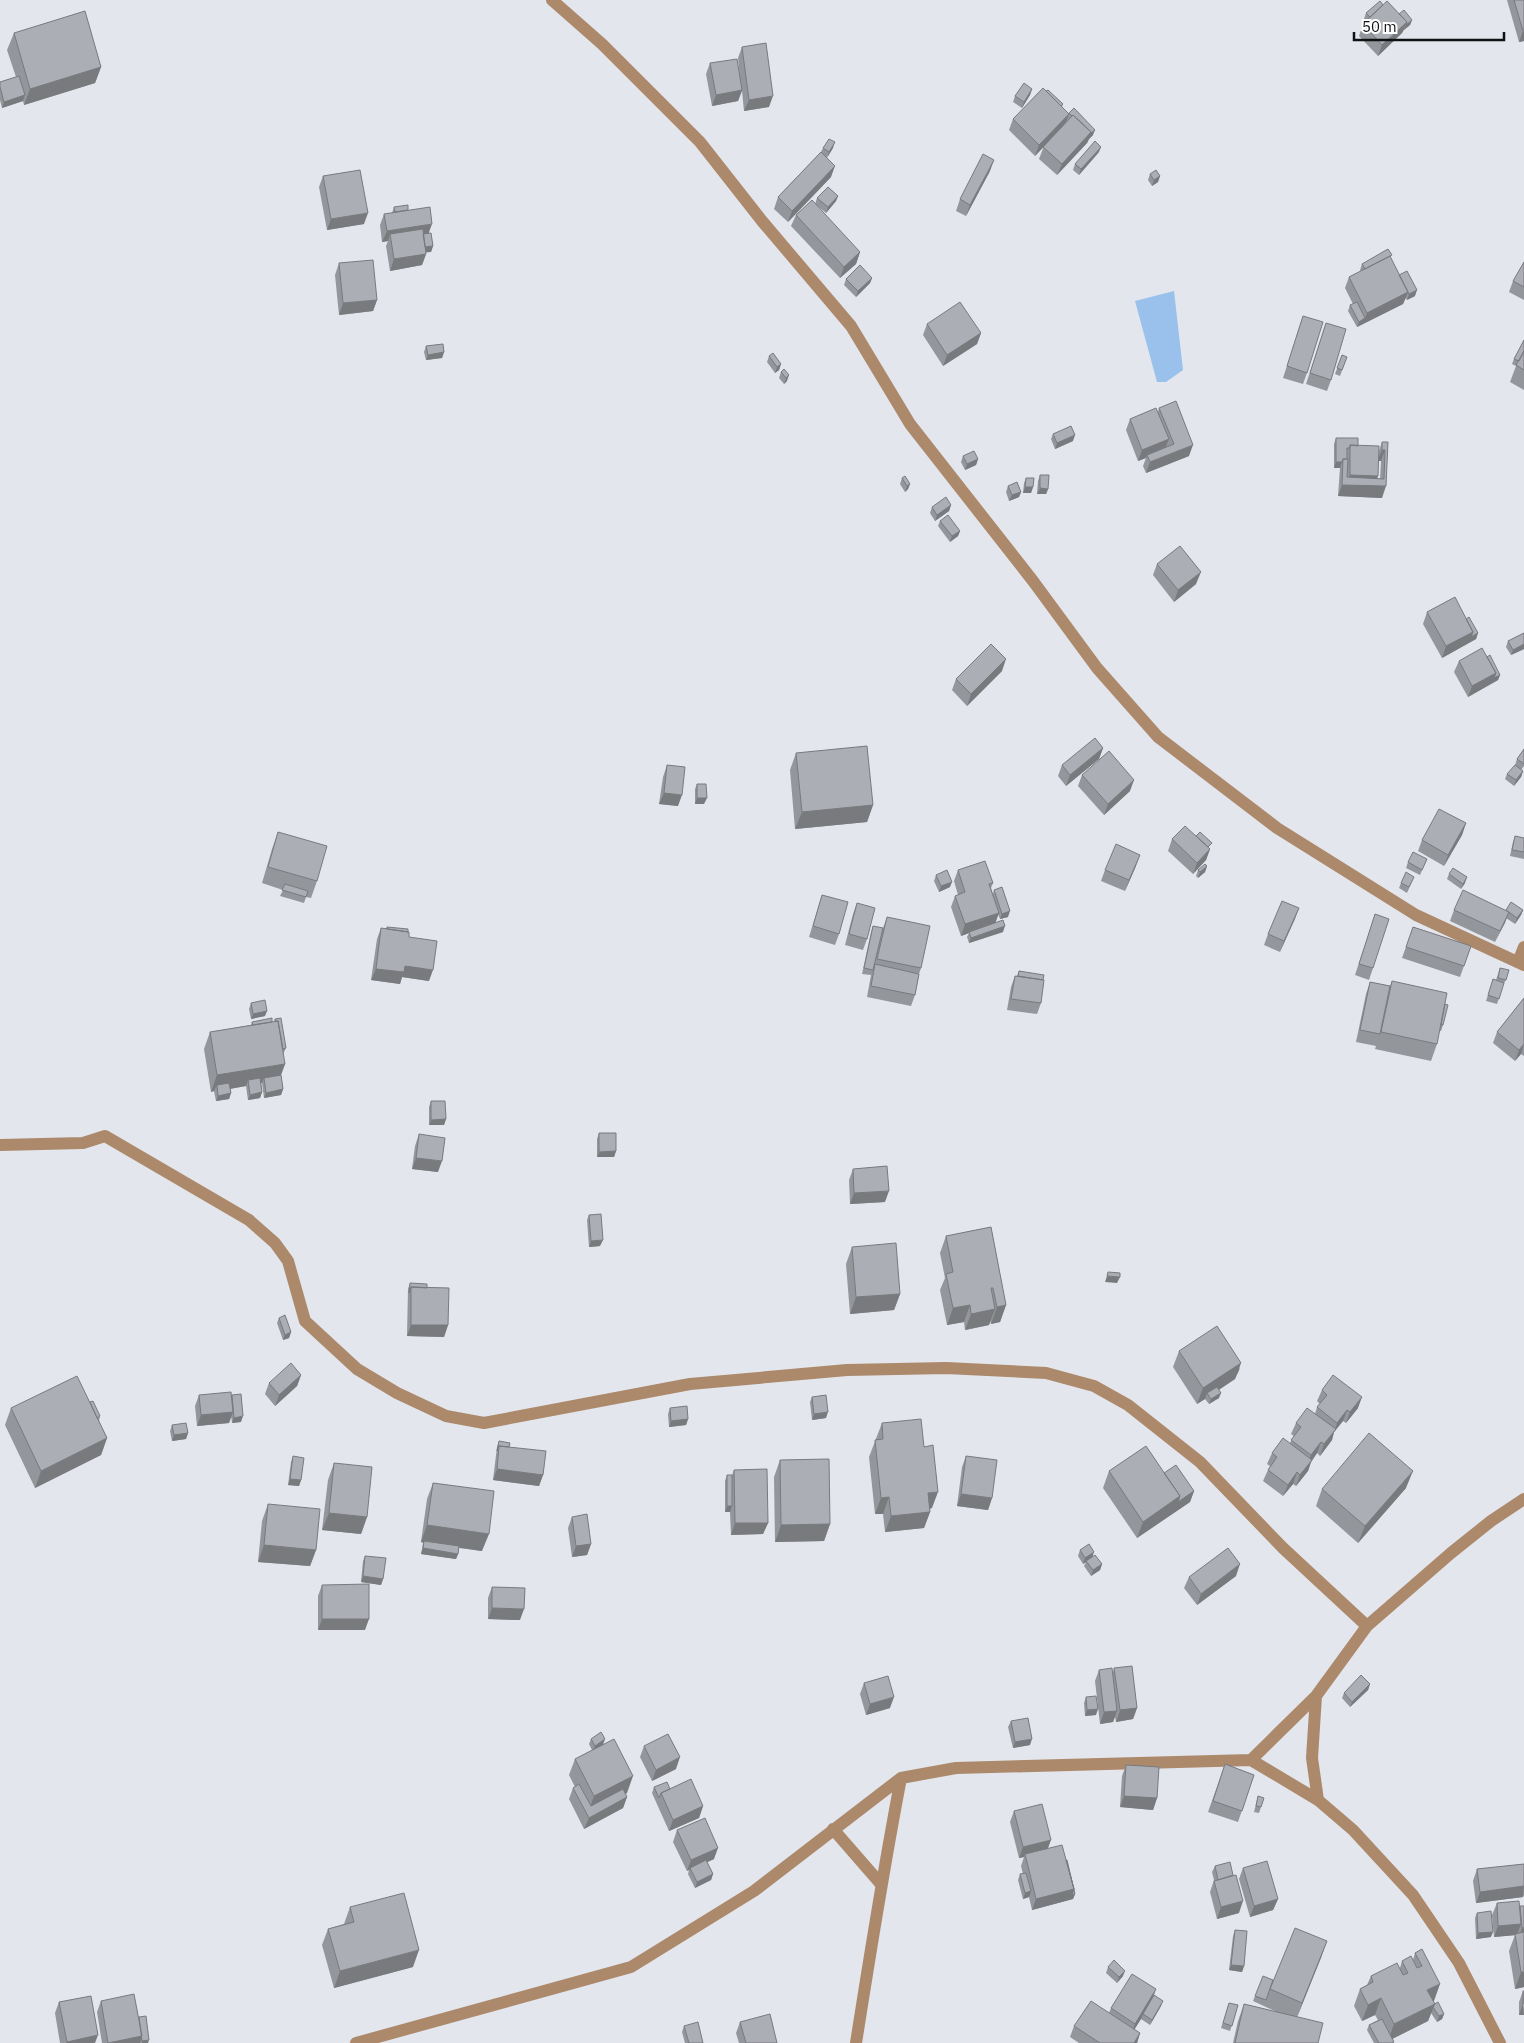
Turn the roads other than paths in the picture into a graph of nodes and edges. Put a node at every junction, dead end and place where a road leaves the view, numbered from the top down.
1 (552, 0) edge
2 (1524, 947) edge
3 (1521, 964) edge
4 (0, 1145) edge
5 (1524, 1499) edge
6 (1368, 1626) junction
7 (1316, 1696) junction
8 (1251, 1760) junction
9 (901, 1778) junction
10 (1318, 1800) junction
11 (833, 1829) junction
12 (880, 1883) junction
13 (356, 2043) edge
14 (856, 2043) edge
15 (1500, 2043) edge

1 - 3 street
2 - 3 street
4 - 6 street
5 - 6 street
6 - 7 street
7 - 8 street
7 - 10 street
8 - 9 street
8 - 10 street
9 - 11 street
9 - 12 street
10 - 15 street
11 - 12 street
11 - 13 street
12 - 14 street

